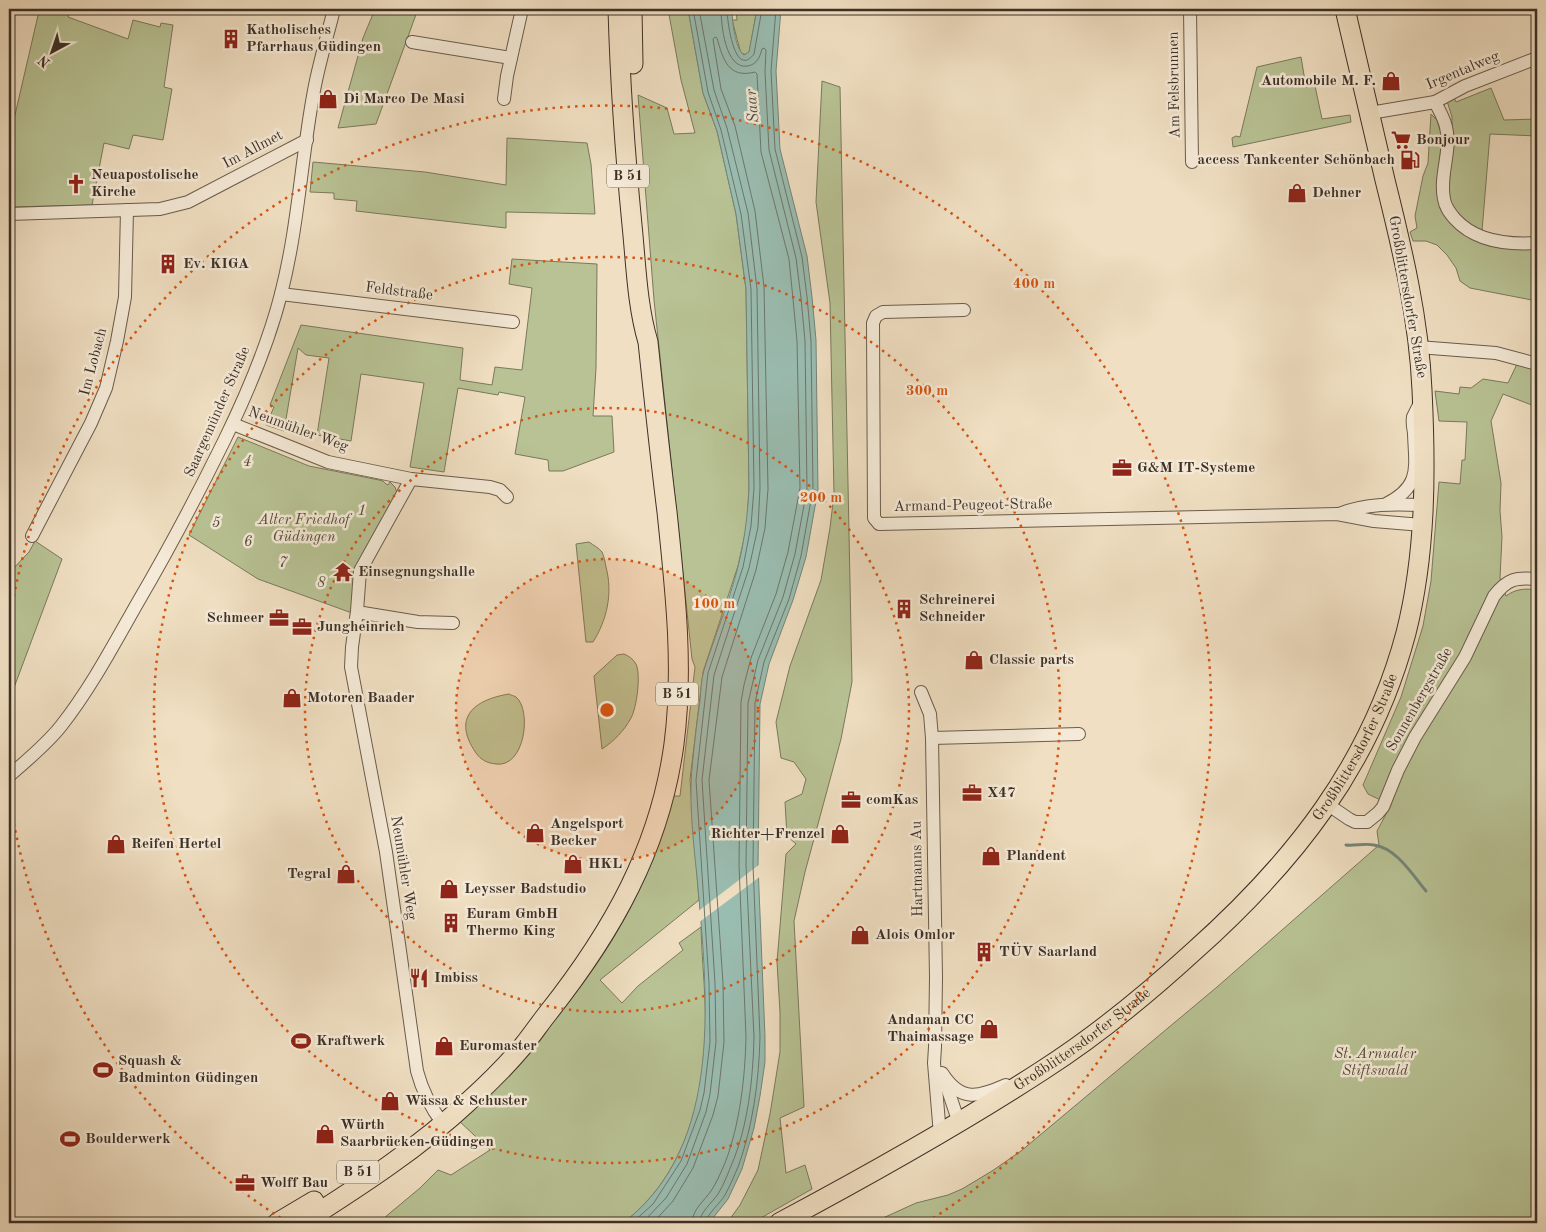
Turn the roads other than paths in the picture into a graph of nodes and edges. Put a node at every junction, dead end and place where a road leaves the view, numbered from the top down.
1 (334, 9) edge
2 (522, 9) edge
3 (618, 9) edge
4 (632, 9) edge
5 (1190, 9) edge
6 (1345, 9) edge
7 (412, 42) dead end
8 (511, 58) junction
9 (1537, 58) edge
10 (504, 99) dead end
11 (1435, 102) junction
12 (1370, 113) junction
13 (307, 140) junction
14 (1192, 162) dead end
15 (127, 210) junction
16 (9, 214) edge
17 (1537, 242) edge
18 (281, 294) junction
19 (964, 310) dead end
20 (513, 322) dead end
21 (648, 342) junction
22 (1418, 347) junction
23 (1537, 364) edge
24 (1422, 398) junction
25 (233, 424) junction
26 (410, 479) junction
27 (507, 496) dead end
28 (1386, 504) junction
29 (1423, 505) junction
30 (1337, 514) junction
31 (1422, 525) junction
32 (32, 536) dead end
33 (1537, 579) edge
34 (357, 612) junction
35 (453, 623) dead end
36 (921, 692) dead end
37 (1078, 734) dead end
38 (932, 738) junction
39 (9, 776) edge
40 (1328, 804) junction
41 (936, 1047) junction
42 (942, 1073) junction
43 (1026, 1081) junction
44 (440, 1120) junction
45 (959, 1123) junction
46 (940, 1135) junction
47 (277, 1223) edge
48 (302, 1223) edge
49 (779, 1223) edge

1 - 13 street, Saargemünder Straße
2 - 8 street
3 - 21 main road, B 51
4 - 21 main road, B 51
5 - 14 street, Am Felsbrunnen
6 - 12 main road, Großblittersdorfer Straße
7 - 8 street
8 - 10 street
9 - 11 street, Irgentalweg
11 - 12 street, Irgentalweg
11 - 17 street
12 - 22 main road, Großblittersdorfer Straße
13 - 15 street, Im Allmet
13 - 18 street, Saargemünder Straße
15 - 16 street, Im Allmet
15 - 32 street, Im Lobach
18 - 20 street, Feldstraße
18 - 25 street, Saargemünder Straße
19 - 30 street, Armand-Peugeot-Straße
21 - 44 main road, B 51
22 - 23 street
22 - 24 main road, Großblittersdorfer Straße
24 - 28 street, Armand-Peugeot-Straße
24 - 29 main road, Großblittersdorfer Straße
25 - 26 street, Neumühler Weg
25 - 39 street, Saargemünder Straße
26 - 27 street, Neumühler Weg
26 - 34 street, Neumühler Weg
28 - 29 street, Armand-Peugeot-Straße
28 - 30 street, Armand-Peugeot-Straße
29 - 31 main road, Großblittersdorfer Straße
30 - 31 street, Armand-Peugeot-Straße
31 - 40 main road, Großblittersdorfer Straße
33 - 40 street, Sonnenbergstraße
34 - 35 street
34 - 44 street, Neumühler Weg
36 - 38 street, Hartmanns Au
37 - 38 street
38 - 41 street, Hartmanns Au
40 - 43 main road, Großblittersdorfer Straße
41 - 42 street, Hartmanns Au
41 - 46 street, Hartmanns Au
42 - 43 street
42 - 45 street, Hartmanns Au
43 - 45 main road, Großblittersdorfer Straße
44 - 47 main road, B 51
44 - 48 main road, B 51
45 - 46 main road, Großblittersdorfer Straße
46 - 49 main road, Großblittersdorfer Straße

